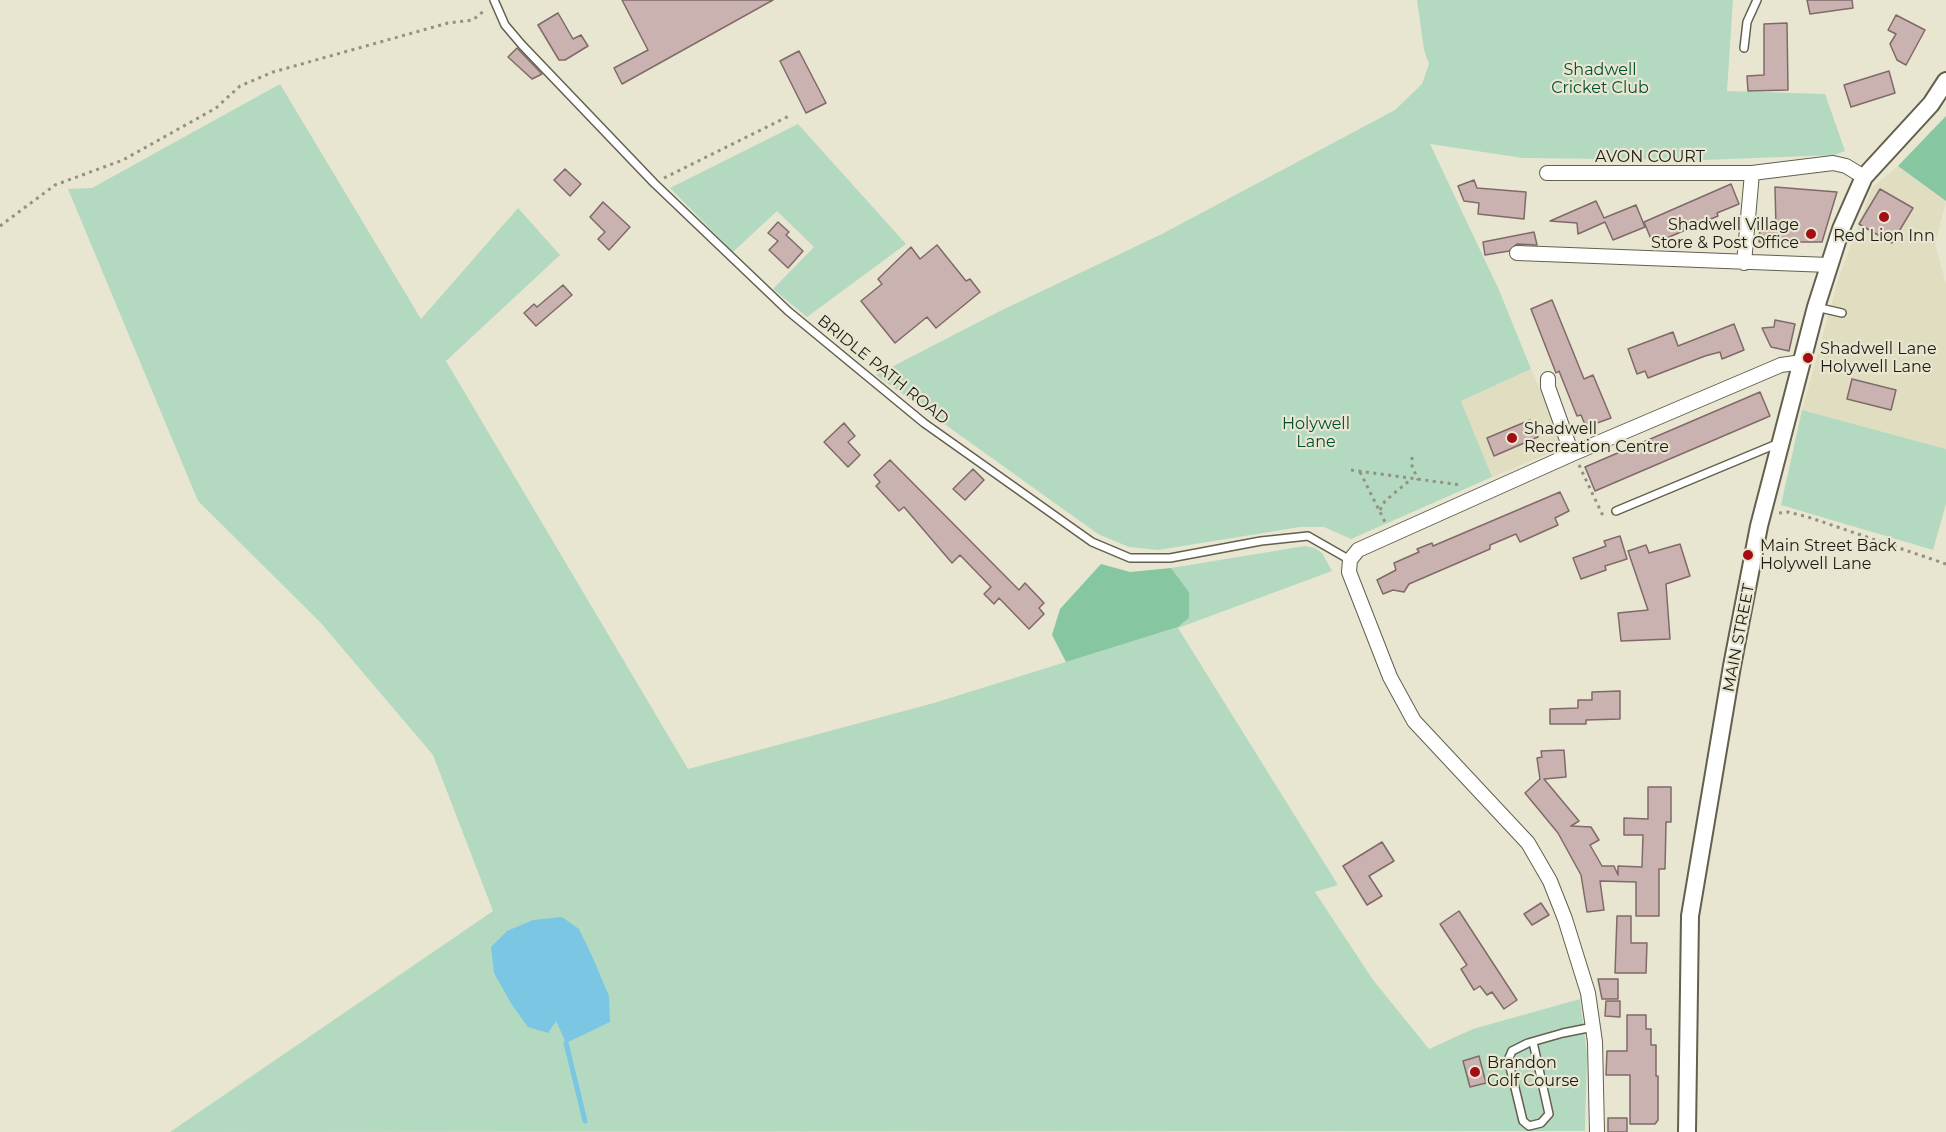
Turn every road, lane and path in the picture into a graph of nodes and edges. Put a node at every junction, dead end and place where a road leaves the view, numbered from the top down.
1 (1756, 0) edge
2 (496, 1) edge
3 (1744, 48) dead end
4 (1946, 81) edge
5 (789, 116) dead end
6 (1752, 173) junction
7 (1547, 174) dead end
8 (1864, 177) junction
9 (654, 183) junction
10 (0, 226) edge
11 (1517, 253) dead end
12 (1744, 263) junction
13 (1829, 265) junction
14 (1816, 307) junction
15 (1842, 313) dead end
16 (1802, 362) junction
17 (1548, 379) dead end
18 (1781, 442) junction
19 (1573, 454) junction
20 (1412, 457) dead end
21 (1351, 470) dead end
22 (1359, 471) junction
23 (1410, 480) junction
24 (1418, 480) junction
25 (1461, 485) dead end
26 (1380, 510) junction
27 (1616, 511) joint
28 (1762, 517) junction
29 (1391, 535) junction
30 (1350, 560) junction
31 (1946, 564) edge
32 (1593, 1027) junction
33 (1533, 1042) junction
34 (1597, 1132) edge
35 (1687, 1132) edge

1 - 3 lane
2 - 9 lane, BRIDLE PATH ROAD
2 - 10 path
4 - 8 street, MAIN STREET
5 - 9 path
6 - 7 street, AVON COURT
6 - 8 street, AVON COURT
6 - 12 street
8 - 13 street, MAIN STREET
9 - 30 lane, BRIDLE PATH ROAD
11 - 12 street
12 - 13 street
13 - 14 street, MAIN STREET
14 - 15 lane
14 - 16 street, MAIN STREET
16 - 18 street, MAIN STREET
16 - 19 street
17 - 19 street
18 - 27 lane
18 - 28 street, MAIN STREET
19 - 27 path
19 - 29 street
20 - 24 path
21 - 22 path
22 - 23 path
22 - 26 path
23 - 24 path
23 - 26 path
24 - 25 path
26 - 29 path
28 - 31 path
28 - 35 street, MAIN STREET
29 - 30 street
30 - 32 street
32 - 33 lane
32 - 34 street
33 - 33 lane

